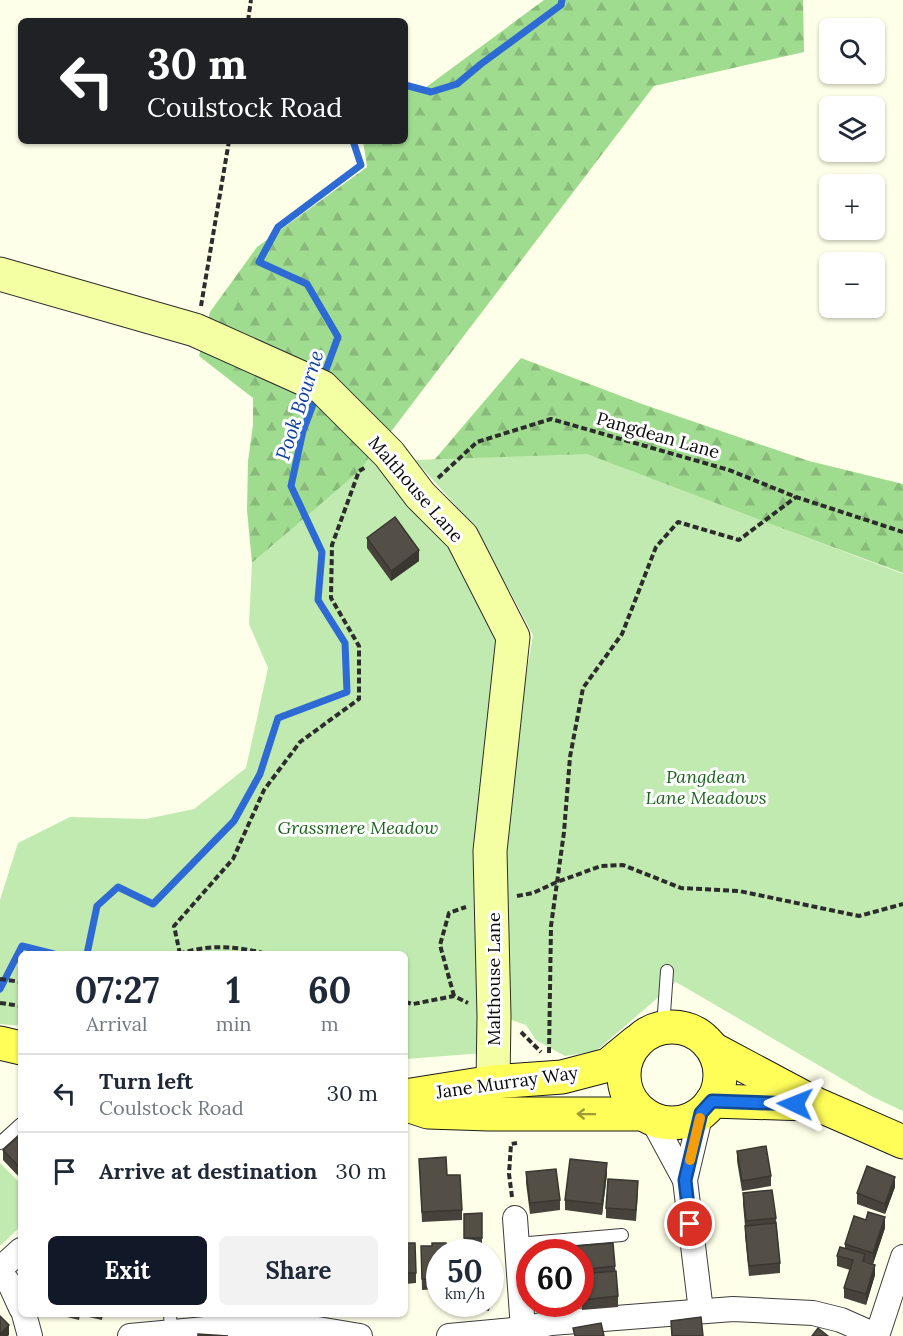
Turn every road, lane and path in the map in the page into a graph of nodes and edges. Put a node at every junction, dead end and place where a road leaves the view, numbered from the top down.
1 (251, 0) edge
2 (248, 18) edge
3 (228, 144) edge
4 (0, 274) edge
5 (195, 330) junction
6 (389, 454) junction
7 (420, 495) junction
8 (796, 497) junction
9 (903, 532) edge
10 (557, 882) junction
11 (903, 904) edge
12 (178, 951) edge
13 (188, 951) edge
14 (256, 951) edge
15 (667, 971) dead end
16 (0, 979) edge
17 (18, 982) edge
18 (454, 996) dead end
19 (0, 1003) edge
20 (408, 1003) edge
21 (18, 1006) edge
22 (650, 1034) junction
23 (0, 1043) edge
24 (18, 1047) edge
25 (712, 1049) junction
26 (549, 1059) dead end
27 (493, 1082) junction
28 (408, 1096) edge
29 (816, 1104) junction
30 (408, 1105) edge
31 (707, 1107) junction
32 (648, 1117) junction
33 (18, 1127) edge
34 (903, 1142) edge
35 (0, 1143) edge
36 (522, 1143) dead end
37 (685, 1180) junction
38 (514, 1218) joint
39 (622, 1235) dead end
40 (516, 1239) edge
41 (575, 1239) edge
42 (18, 1253) edge
43 (903, 1257) edge
44 (0, 1270) edge
45 (18, 1301) edge
46 (701, 1311) junction
47 (25, 1317) edge
48 (522, 1317) edge
49 (301, 1320) edge
50 (637, 1326) edge
51 (166, 1329) edge
52 (523, 1329) junction
53 (30, 1336) edge
54 (130, 1336) edge
55 (360, 1336) edge
56 (449, 1336) edge

1 - 2 path
3 - 5 path
4 - 5 street, Malthouse Lane
5 - 6 street, Malthouse Lane
6 - 7 street, Malthouse Lane
6 - 12 path
7 - 8 path, Pangdean Lane
7 - 27 street, Malthouse Lane
8 - 9 path, Pangdean Lane
8 - 10 path
10 - 11 path
10 - 26 path
13 - 14 path
15 - 22 lane
16 - 17 path
18 - 20 path
19 - 21 path
22 - 25 main road
22 - 27 main road, Jane Murray Way
22 - 32 main road
23 - 24 main road
25 - 29 main road
25 - 31 main road
27 - 28 main road, Jane Murray Way
29 - 31 main road
29 - 34 main road
32 -> 30 main road, Jane Murray Way
31 - 32 main road
31 - 37 street
32 - 37 street
33 - 35 lane
36 - 38 path
37 - 46 street
38 - 40 street
39 - 41 lane
42 - 44 street
43 - 46 street
44 - 45 street
46 - 50 street
47 - 53 street
48 - 52 street
49 - 51 street
49 - 55 street
50 - 52 street
51 - 54 street
52 - 56 street

